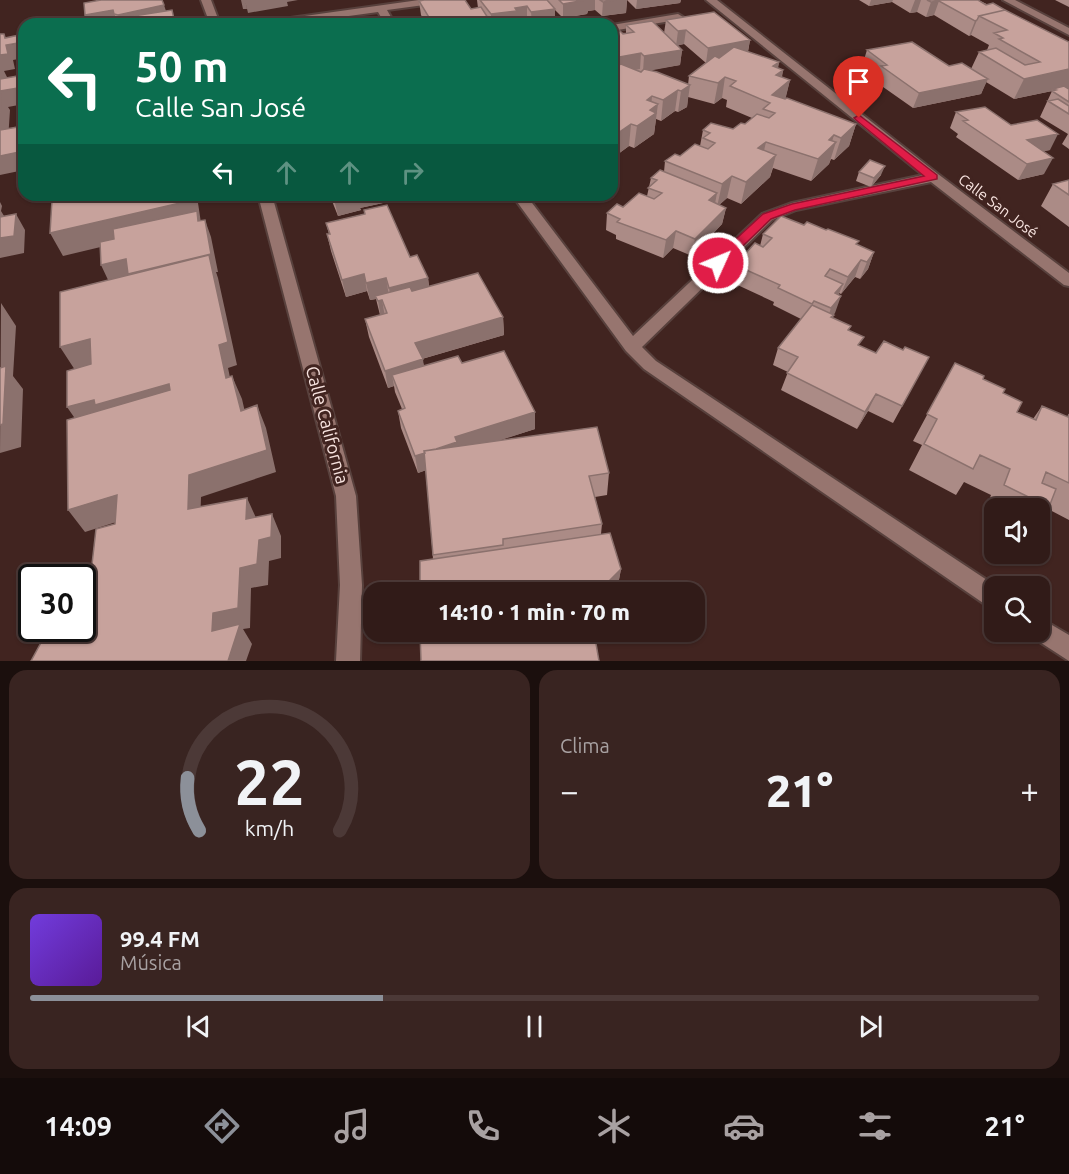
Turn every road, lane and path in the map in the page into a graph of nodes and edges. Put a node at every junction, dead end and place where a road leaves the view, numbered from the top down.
1 (206, 0) edge
2 (439, 0) edge
3 (711, 0) edge
4 (1008, 0) edge
5 (381, 8) junction
6 (678, 17) edge
7 (213, 18) edge
8 (311, 18) edge
9 (387, 18) edge
10 (618, 27) edge
11 (1069, 32) edge
12 (933, 177) junction
13 (267, 201) edge
14 (523, 201) edge
15 (1069, 281) edge
16 (632, 347) junction
17 (984, 591) edge
18 (1050, 635) edge
19 (1069, 649) edge
20 (348, 661) edge

1 - 7 street
2 - 5 street
3 - 12 street, Calle San José
4 - 11 street
5 - 8 street
5 - 9 street
6 - 10 street
12 - 15 street, Calle San José
12 - 16 street
13 - 20 street, Calle California
14 - 16 street
16 - 17 street
18 - 19 street

